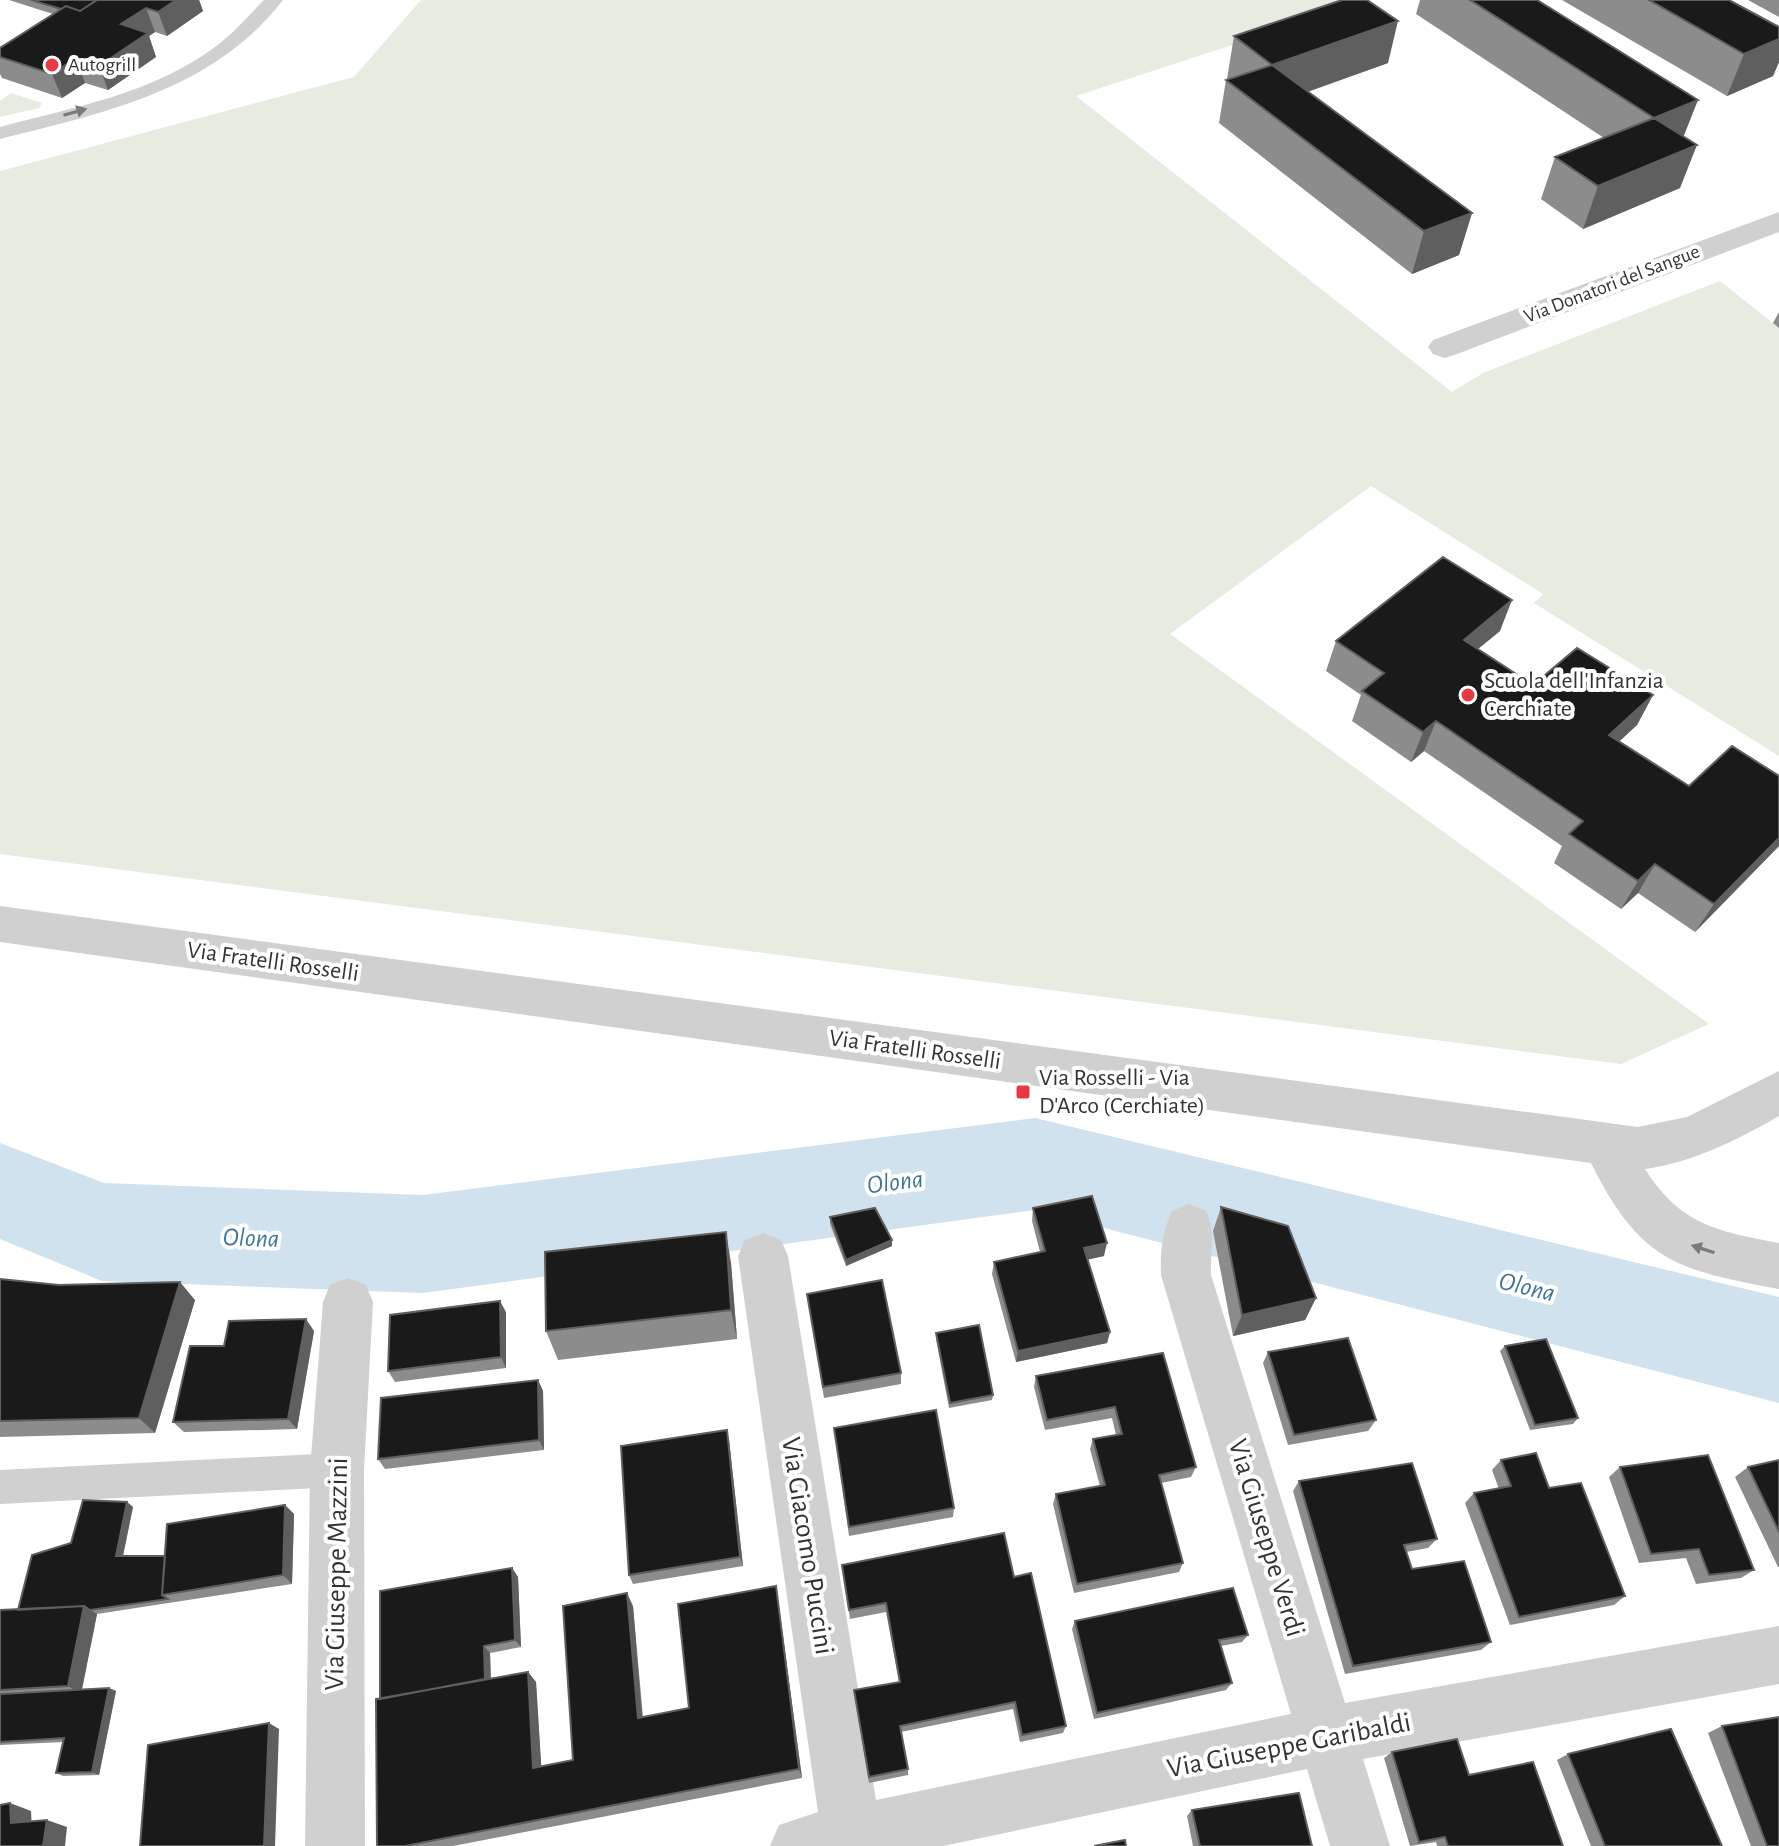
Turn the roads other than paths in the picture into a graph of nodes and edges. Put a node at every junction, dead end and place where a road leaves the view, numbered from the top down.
1 (274, 0) edge
2 (0, 133) edge
3 (1779, 221) edge
4 (1445, 347) dead end
5 (0, 924) edge
6 (1779, 1092) edge
7 (1606, 1144) junction
8 (1189, 1227) dead end
9 (763, 1256) dead end
10 (1779, 1266) edge
11 (348, 1302) dead end
12 (337, 1470) junction
13 (0, 1487) edge
14 (1779, 1655) edge
15 (1326, 1736) junction
16 (826, 1841) edge
17 (335, 1846) edge
18 (1360, 1846) edge

2 -> 1 lane
3 - 4 street, Via Donatori del Sangue
5 - 7 street, Via Fratelli Rosselli
6 - 7 street, Via Fratelli Rosselli
10 -> 7 street
8 - 15 street, Via Giuseppe Verdi
9 - 16 street, Via Giacomo Puccini
11 - 12 street, Via Giuseppe Mazzini
12 - 13 lane
12 - 17 street, Via Giuseppe Mazzini
14 - 15 street, Via Giuseppe Garibaldi
15 - 16 street, Via Giuseppe Garibaldi
15 - 18 street, Via Giuseppe Verdi

